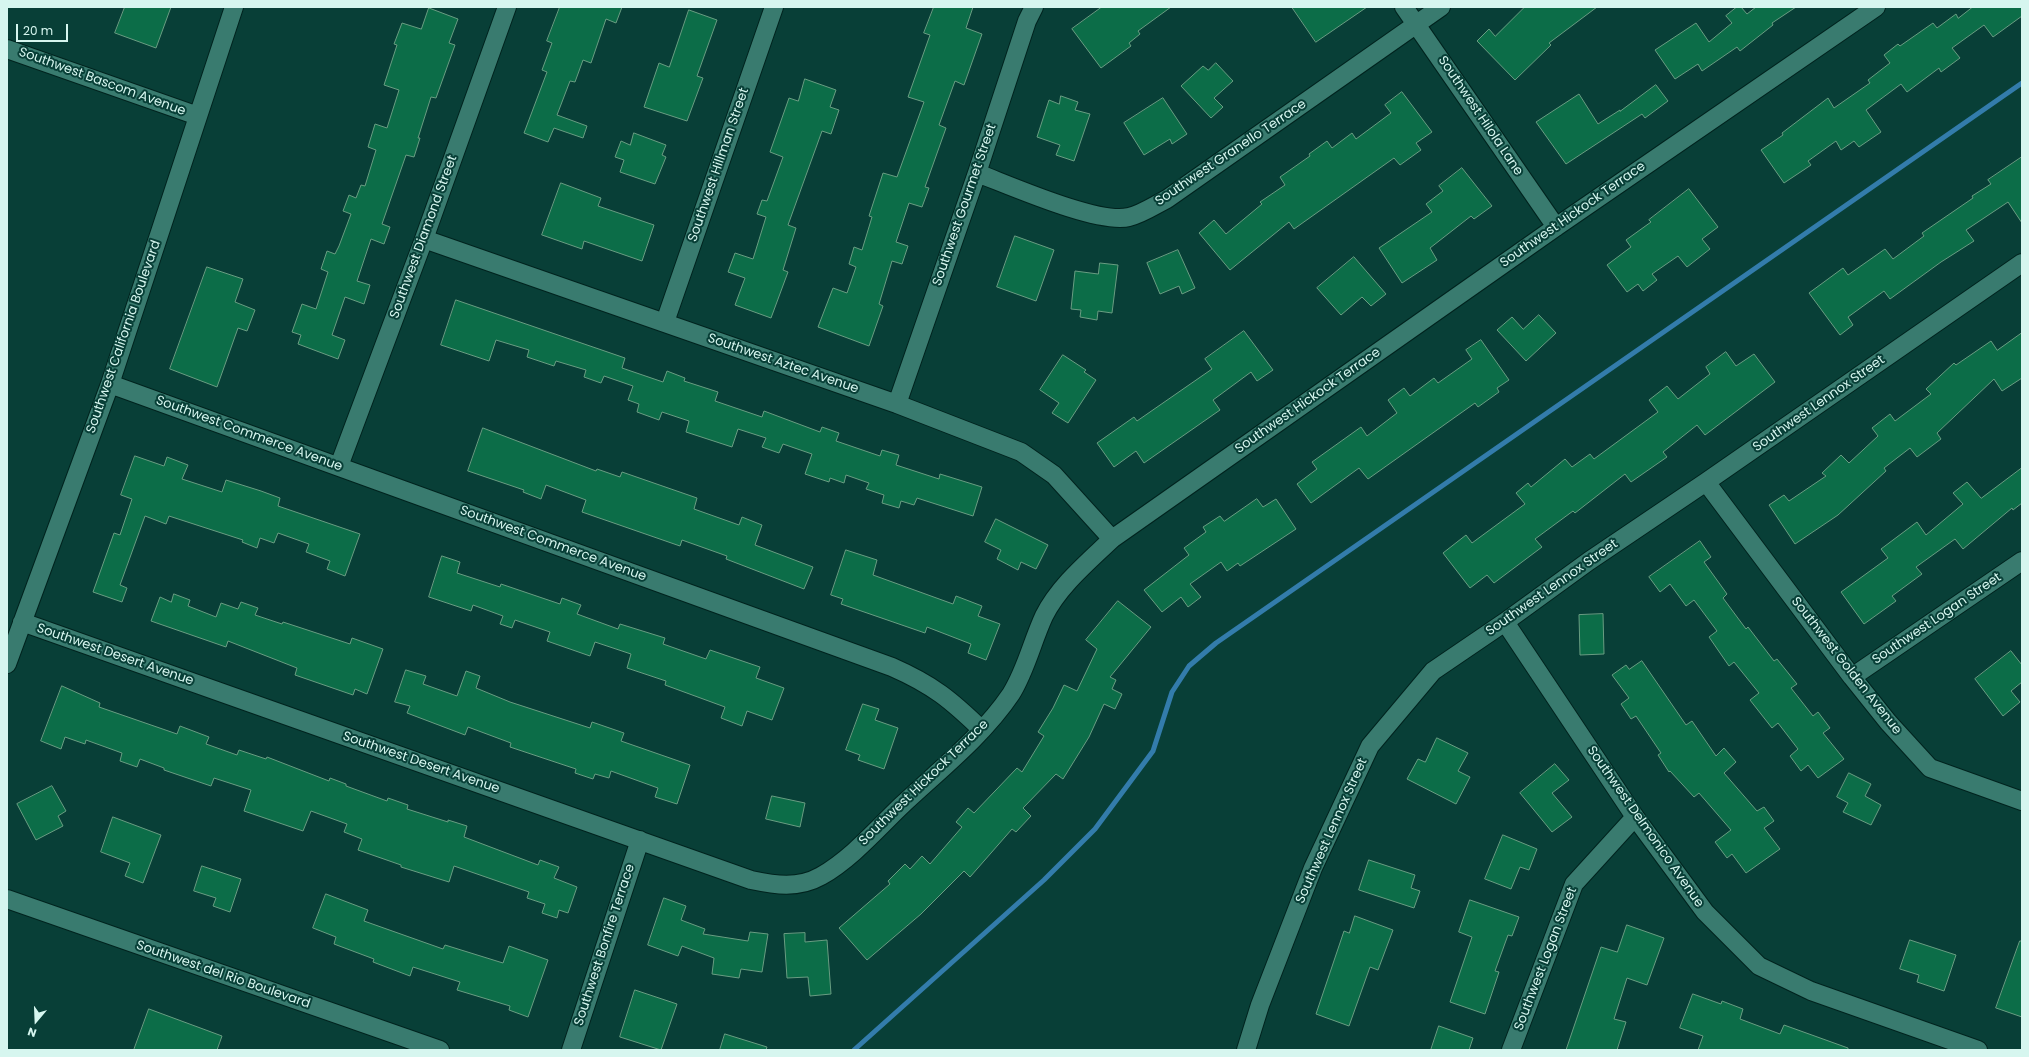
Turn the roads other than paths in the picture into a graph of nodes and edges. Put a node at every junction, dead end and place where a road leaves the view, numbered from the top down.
1 (234, 7) edge
2 (507, 7) edge
3 (774, 7) edge
4 (1034, 7) edge
5 (1404, 7) edge
6 (1441, 7) edge
7 (1876, 7) edge
8 (1417, 24) junction
9 (7, 48) edge
10 (198, 116) junction
11 (977, 173) junction
12 (1556, 227) junction
13 (424, 239) junction
14 (2022, 263) edge
15 (665, 322) junction
16 (110, 384) junction
17 (897, 404) junction
18 (339, 466) junction
19 (1706, 482) junction
20 (1112, 539) junction
21 (2022, 561) edge
22 (22, 622) junction
23 (1505, 622) junction
24 (7, 664) edge
25 (1852, 677) junction
26 (982, 730) junction
27 (2022, 801) edge
28 (1635, 817) junction
29 (640, 840) junction
30 (821, 876) joint
31 (7, 899) edge
32 (440, 1050) edge
33 (571, 1050) edge
34 (1246, 1050) edge
35 (1511, 1050) edge
36 (1978, 1050) edge

1 - 10 street, Southwest California Boulevard
2 - 13 street, Southwest Diamond Street
3 - 15 street, Southwest Hillman Street
4 - 11 street, Southwest Gourmet Street
5 - 8 street, Southwest Hilola Lane
6 - 8 street, Southwest Granello Terrace
7 - 12 street, Southwest Hickock Terrace
8 - 11 street, Southwest Granello Terrace
8 - 12 street, Southwest Hilola Lane
9 - 10 street, Southwest Bascom Avenue
10 - 16 street, Southwest California Boulevard
11 - 17 street, Southwest Gourmet Street
12 - 20 street, Southwest Hickock Terrace
13 - 15 street, Southwest Aztec Avenue
13 - 18 street, Southwest Diamond Street
14 - 19 street, Southwest Lennox Street
15 - 17 street, Southwest Aztec Avenue
16 - 18 street, Southwest Commerce Avenue
16 - 22 street, Southwest California Boulevard
17 - 20 street, Southwest Aztec Avenue
18 - 26 street, Southwest Commerce Avenue
19 - 23 street, Southwest Lennox Street
19 - 25 street, Southwest Golden Avenue
20 - 26 street, Southwest Hickock Terrace
21 - 25 street, Southwest Logan Street
22 - 24 street, Southwest California Boulevard
22 - 29 street, Southwest Desert Avenue
23 - 28 street, Southwest Delmonico Avenue
23 - 34 street, Southwest Lennox Street
25 - 27 street, Southwest Golden Avenue
26 - 30 street, Southwest Hickock Terrace
28 - 35 street, Southwest Logan Street
28 - 36 street, Southwest Delmonico Avenue
29 - 30 street, Southwest Desert Avenue
29 - 33 street, Southwest Bonfire Terrace
31 - 32 street, Southwest del Rio Boulevard

